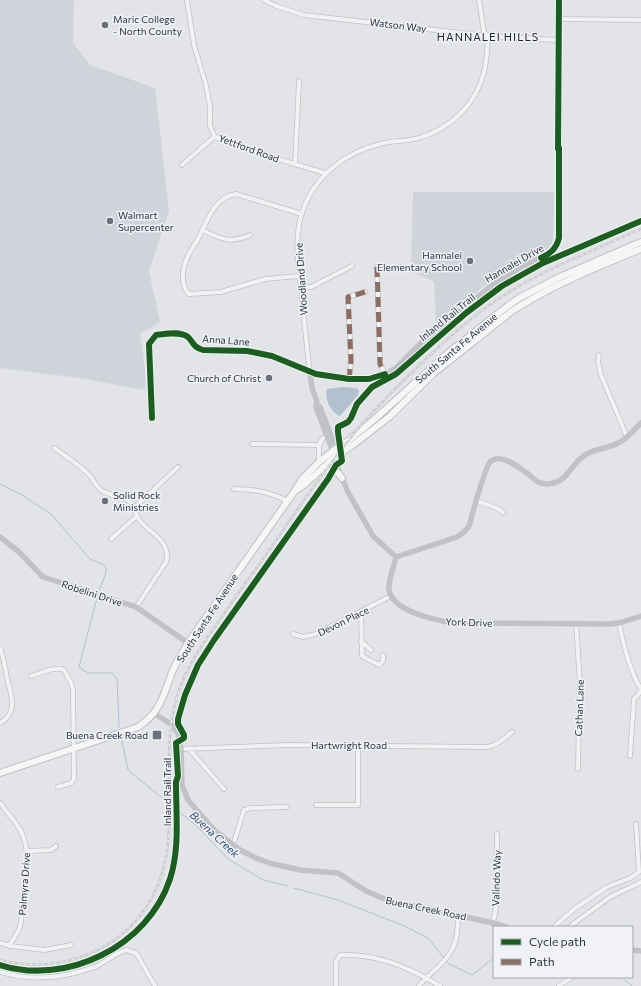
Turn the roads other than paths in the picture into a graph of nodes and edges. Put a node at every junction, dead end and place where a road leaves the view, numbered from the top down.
1 (187, 0) edge
2 (264, 0) edge
3 (478, 0) edge
4 (559, 0) edge
5 (558, 19) junction
6 (641, 20) edge
7 (488, 36) junction
8 (558, 40) junction
9 (299, 81) dead end
10 (215, 136) junction
11 (182, 164) dead end
12 (295, 164) junction
13 (325, 173) junction
14 (302, 214) junction
15 (202, 230) junction
16 (250, 236) dead end
17 (641, 242) edge
18 (641, 249) edge
19 (352, 266) dead end
20 (376, 267) dead end
21 (299, 276) junction
22 (300, 288) junction
23 (365, 292) dead end
24 (599, 355) dead end
25 (310, 373) junction
26 (385, 374) junction
27 (349, 379) junction
28 (316, 402) junction
29 (152, 418) dead end
30 (641, 423) edge
31 (327, 435) junction
32 (627, 437) junction
33 (252, 444) dead end
34 (319, 445) junction
35 (54, 448) dead end
36 (335, 452) junction
37 (319, 462) junction
38 (178, 467) dead end
39 (322, 469) junction
40 (342, 478) junction
41 (234, 489) dead end
42 (296, 490) junction
43 (287, 501) junction
44 (477, 501) junction
45 (135, 507) junction
46 (503, 513) dead end
47 (137, 516) junction
48 (0, 537) edge
49 (111, 539) dead end
50 (396, 556) junction
51 (391, 596) junction
52 (136, 607) junction
53 (361, 612) junction
54 (641, 616) edge
55 (619, 623) junction
56 (576, 624) junction
57 (293, 634) dead end
58 (361, 641) junction
59 (188, 643) junction
60 (0, 648) edge
61 (371, 650) dead end
62 (382, 655) dead end
63 (30, 676) dead end
64 (641, 690) edge
65 (155, 714) junction
66 (0, 723) edge
67 (512, 732) dead end
68 (358, 745) junction
69 (74, 748) junction
70 (181, 749) junction
71 (189, 749) junction
72 (630, 756) dead end
73 (578, 769) dead end
74 (0, 773) edge
75 (58, 787) dead end
76 (224, 789) dead end
77 (0, 803) edge
78 (316, 805) dead end
79 (287, 807) dead end
80 (636, 824) dead end
81 (497, 834) dead end
82 (233, 845) junction
83 (56, 846) dead end
84 (27, 851) junction
85 (641, 882) edge
86 (458, 915) junction
87 (493, 923) junction
88 (503, 926) edge
89 (555, 926) edge
90 (570, 926) edge
91 (0, 943) edge
92 (71, 945) dead end
93 (9, 946) junction
94 (0, 972) edge
95 (426, 978) junction
96 (571, 978) edge
97 (155, 986) edge
98 (336, 986) edge
99 (419, 986) edge
100 (440, 986) edge
101 (559, 986) edge

1 - 10 street, Yettford Road
2 - 7 street, Watson Way
3 - 7 street, Woodland Drive
4 - 5 street, Hannalei Drive
5 - 6 street
5 - 8 street, Hannalei Drive
7 - 8 street, Watson Way
7 - 13 street, Woodland Drive
8 - 26 street, Hannalei Drive
9 - 12 street
10 - 11 street
10 - 12 street, Yettford Road
12 - 13 street, Yettford Road
13 - 14 street, Woodland Drive
14 - 15 street
14 - 21 street, Woodland Drive
15 - 16 street
15 - 21 street
17 - 36 main road, South Santa Fe Avenue
18 - 36 main road, South Santa Fe Avenue
19 - 22 street
20 - 26 street
21 - 22 street, Woodland Drive
22 - 25 street, Woodland Drive
23 - 27 street
24 - 32 street
25 - 27 street, Hannalei Drive
25 - 28 street, Woodland Drive
25 - 29 street, Anna Lane
26 - 27 street, Hannalei Drive
28 - 31 street, Woodland Drive
28 - 36 street, Woodland Drive
30 - 32 street
31 - 34 street
31 - 36 street, Woodland Drive
32 - 44 street
33 - 34 street
34 - 37 street
35 - 45 street
36 - 37 main road, South Santa Fe Avenue
36 - 39 main road, South Santa Fe Avenue
36 - 40 street
37 - 42 main road, South Santa Fe Avenue
38 - 45 street
39 - 40 main road
39 - 42 main road, South Santa Fe Avenue
40 - 50 street
41 - 43 street
42 - 43 main road, South Santa Fe Avenue
43 - 59 main road, South Santa Fe Avenue
44 - 46 street
44 - 50 street
45 - 47 street
47 - 49 street
47 - 52 street
48 - 52 street, Robelini Drive
50 - 51 street
51 - 53 street, Devon Place
51 - 56 street, York Drive
52 - 59 street, Robelini Drive
53 - 57 street, Devon Place
53 - 58 street
54 - 55 street, York Drive
55 - 56 street, York Drive
55 - 64 street
56 - 73 street, Cathan Lane
58 - 61 street
58 - 62 street
59 - 65 main road, South Santa Fe Avenue
60 - 66 street
63 - 69 street
64 - 72 street
65 - 69 main road, South Santa Fe Avenue
65 - 70 street, Buena Creek Road
67 - 68 street, Hartwright Road
68 - 71 street, Hartwright Road
68 - 78 street
69 - 74 main road, South Santa Fe Avenue
69 - 75 street
70 - 71 street, Hartwright Road
70 - 82 street, Buena Creek Road
71 - 76 street
77 - 84 street, Palmyra Drive
79 - 82 street
80 - 89 street
81 - 87 street, Valindo Way
82 - 86 street, Buena Creek Road
83 - 84 street
84 - 93 street, Palmyra Drive
85 - 90 street
86 - 87 street, Buena Creek Road
86 - 95 street
87 - 88 street, Buena Creek Road
91 - 93 street
92 - 93 street
94 - 97 street
95 - 98 street
95 - 99 street
95 - 100 street
96 - 101 street

